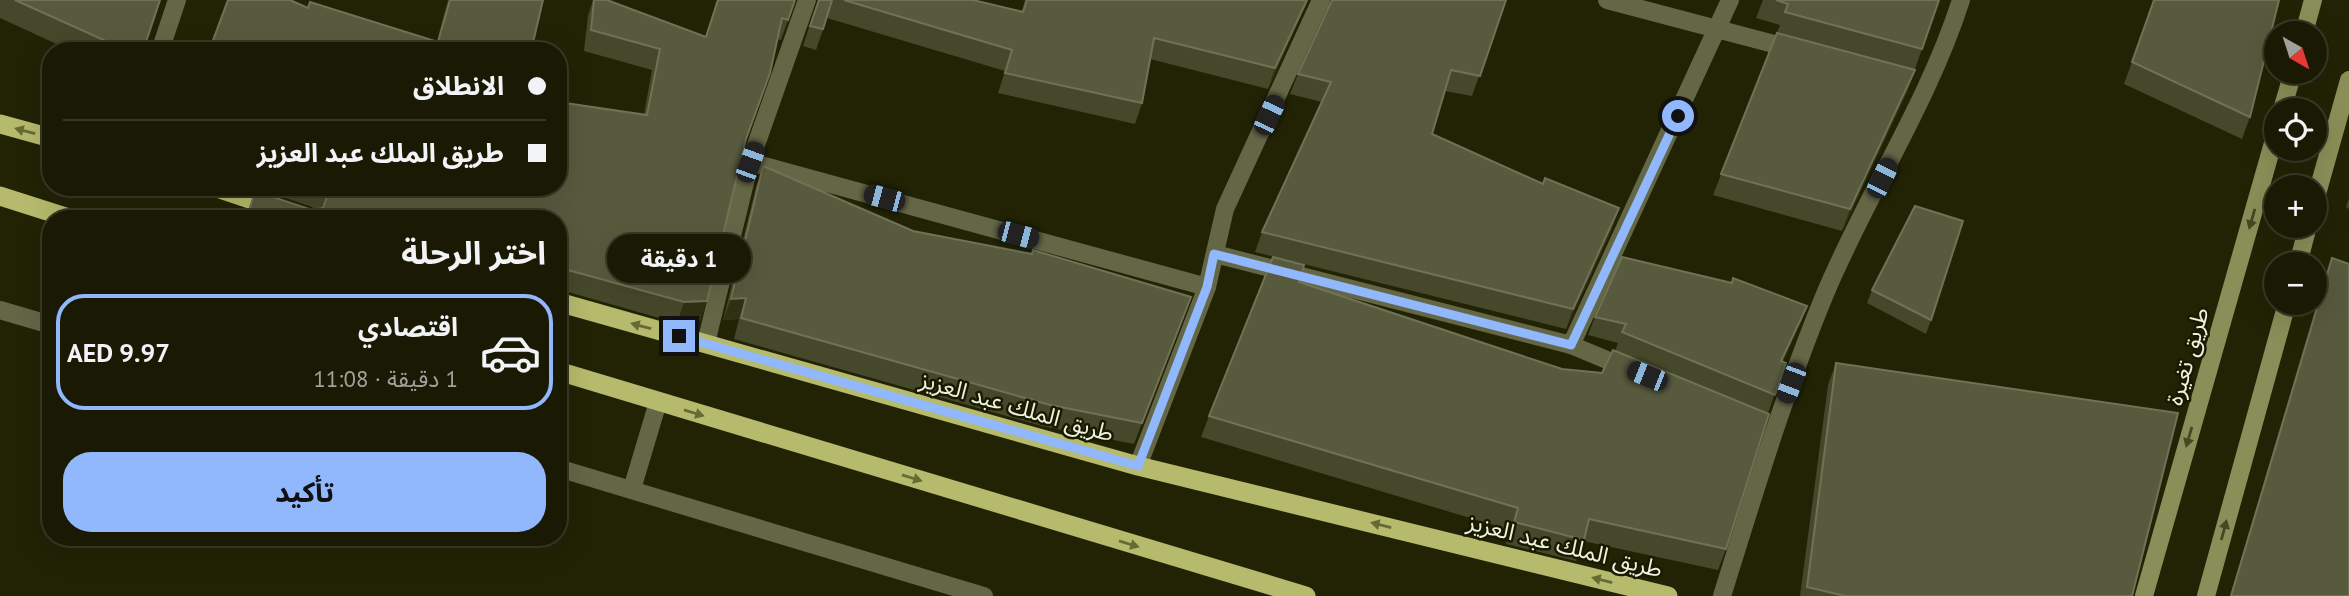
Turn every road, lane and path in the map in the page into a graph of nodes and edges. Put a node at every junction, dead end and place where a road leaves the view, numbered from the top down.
1 (177, 0) edge
2 (807, 0) edge
3 (1321, 0) edge
4 (1607, 0) edge
5 (1730, 0) edge
6 (1961, 0) edge
7 (2313, 0) edge
8 (2307, 21) edge
9 (1717, 28) junction
10 (163, 42) edge
11 (1810, 53) edge
12 (2349, 80) edge
13 (0, 124) edge
14 (42, 136) edge
15 (2268, 161) edge
16 (750, 162) junction
17 (2322, 175) edge
18 (0, 196) edge
19 (240, 196) edge
20 (44, 210) edge
21 (282, 210) edge
22 (1214, 254) junction
23 (1207, 287) junction
24 (567, 305) edge
25 (0, 310) edge
26 (2284, 315) edge
27 (42, 322) edge
28 (706, 343) junction
29 (1571, 345) junction
30 (567, 374) edge
31 (1647, 376) edge
32 (658, 402) junction
33 (1138, 466) junction
34 (567, 471) edge
35 (632, 489) junction
36 (984, 596) edge
37 (1306, 596) edge
38 (1668, 596) edge
39 (1722, 596) edge
40 (2144, 596) edge
41 (2206, 596) edge

1 - 10 street
2 - 16 street
3 - 22 street
4 - 9 street
5 - 9 street
6 - 39 street
7 - 8 main road
9 - 11 street
9 - 29 street
12 - 17 main road
14 -> 13 highway
15 -> 40 main road, طريق تغيرة
16 - 23 street
16 - 28 street
18 - 20 highway
19 - 21 highway
22 - 23 street
22 - 29 street
23 - 33 street
28 -> 24 highway, طريق الملك عبد العزيز
25 - 27 street
41 -> 26 main road
28 - 33 highway, طريق الملك عبد العزيز
29 - 31 street
30 - 32 highway
32 - 35 street
32 -> 37 highway
38 -> 33 highway, طريق الملك عبد العزيز
34 - 35 street
35 - 36 street

